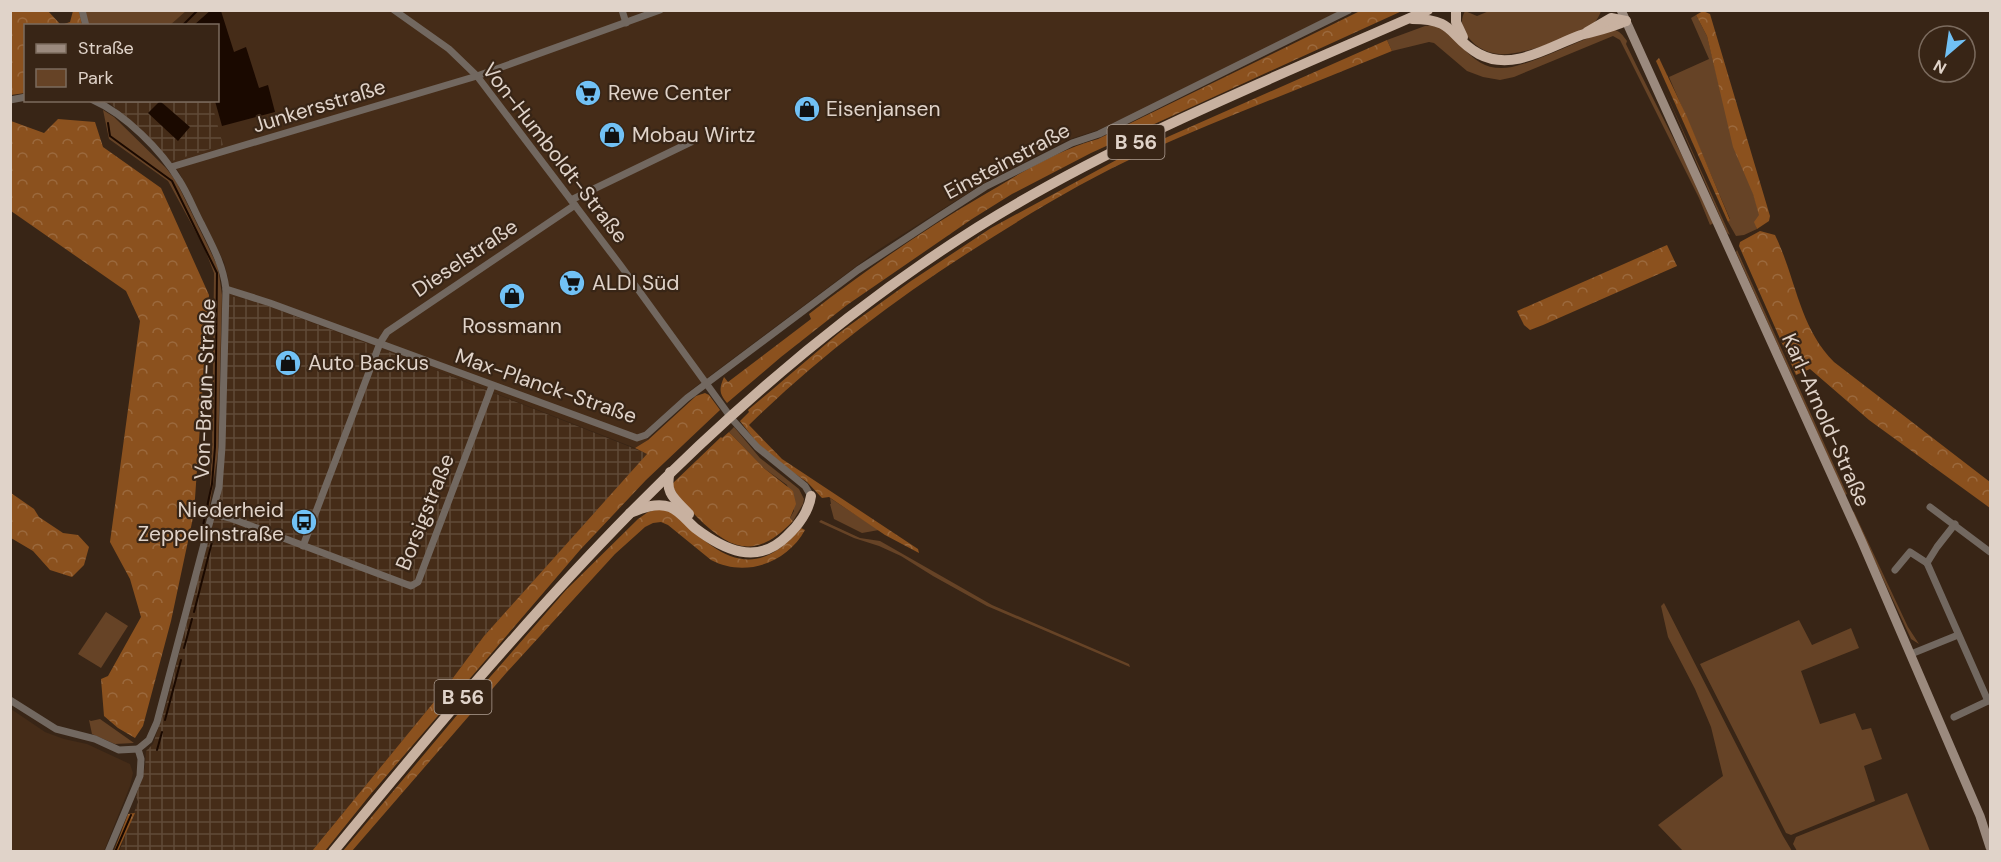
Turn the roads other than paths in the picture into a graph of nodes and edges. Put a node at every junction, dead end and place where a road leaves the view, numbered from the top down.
1 (394, 10) edge
2 (622, 10) edge
3 (660, 10) edge
4 (1349, 10) edge
5 (1428, 10) edge
6 (1456, 10) edge
7 (1604, 10) edge
8 (1621, 10) edge
9 (1408, 19) junction
10 (1626, 21) junction
11 (626, 23) junction
12 (1599, 24) junction
13 (1581, 35) junction
14 (1467, 45) junction
15 (477, 76) junction
16 (104, 103) edge
17 (691, 142) dead end
18 (171, 167) junction
19 (573, 203) junction
20 (226, 289) junction
21 (380, 344) junction
22 (707, 384) junction
23 (492, 386) junction
24 (670, 472) junction
25 (811, 496) joint
26 (1930, 507) dead end
27 (213, 514) junction
28 (627, 514) junction
29 (1955, 524) junction
30 (714, 541) junction
31 (303, 546) junction
32 (1990, 552) edge
33 (1927, 563) junction
34 (1895, 570) dead end
35 (1958, 635) junction
36 (1911, 654) junction
37 (10, 700) edge
38 (1989, 700) edge
39 (1954, 717) dead end
40 (138, 749) junction
41 (1990, 847) edge
42 (108, 852) edge
43 (333, 852) edge

1 - 15 street, Von-Humboldt-Straße
2 - 11 street
3 - 11 street, Junkersstraße
4 - 22 street, Einsteinstraße
5 - 9 highway, B 56
6 - 14 highway
7 - 12 highway
8 - 10 main road, Karl-Arnold-Straße
9 - 14 highway
9 - 24 highway, B 56
10 - 12 highway
10 - 13 highway
10 - 36 main road, Karl-Arnold-Straße
11 - 15 street, Junkersstraße
12 - 13 highway
13 - 14 highway
15 - 18 street, Junkersstraße
15 - 19 street, Von-Humboldt-Straße
16 - 18 street, Von-Braun-Straße
17 - 19 street, Dieselstraße
18 - 20 street, Von-Braun-Straße
19 - 21 street, Dieselstraße
19 - 22 street, Von-Humboldt-Straße
20 - 21 street, Max-Planck-Straße
20 - 27 street, Von-Braun-Straße
21 - 23 street, Max-Planck-Straße
21 - 31 street, Dieselstraße
22 - 23 street, Max-Planck-Straße
22 - 25 street, Von-Humboldt-Straße
23 - 31 street, Borsigstraße
24 - 28 highway, B 56
24 - 30 highway
25 - 30 highway
26 - 29 street
27 - 31 street, Borsigstraße
27 - 40 street, Von-Braun-Straße
28 - 30 highway
28 - 43 highway, B 56
29 - 32 street
29 - 33 street
33 - 34 street
33 - 35 street
35 - 36 street
35 - 38 street
36 - 41 main road, Karl-Arnold-Straße
37 - 40 street
38 - 39 street
40 - 42 street

